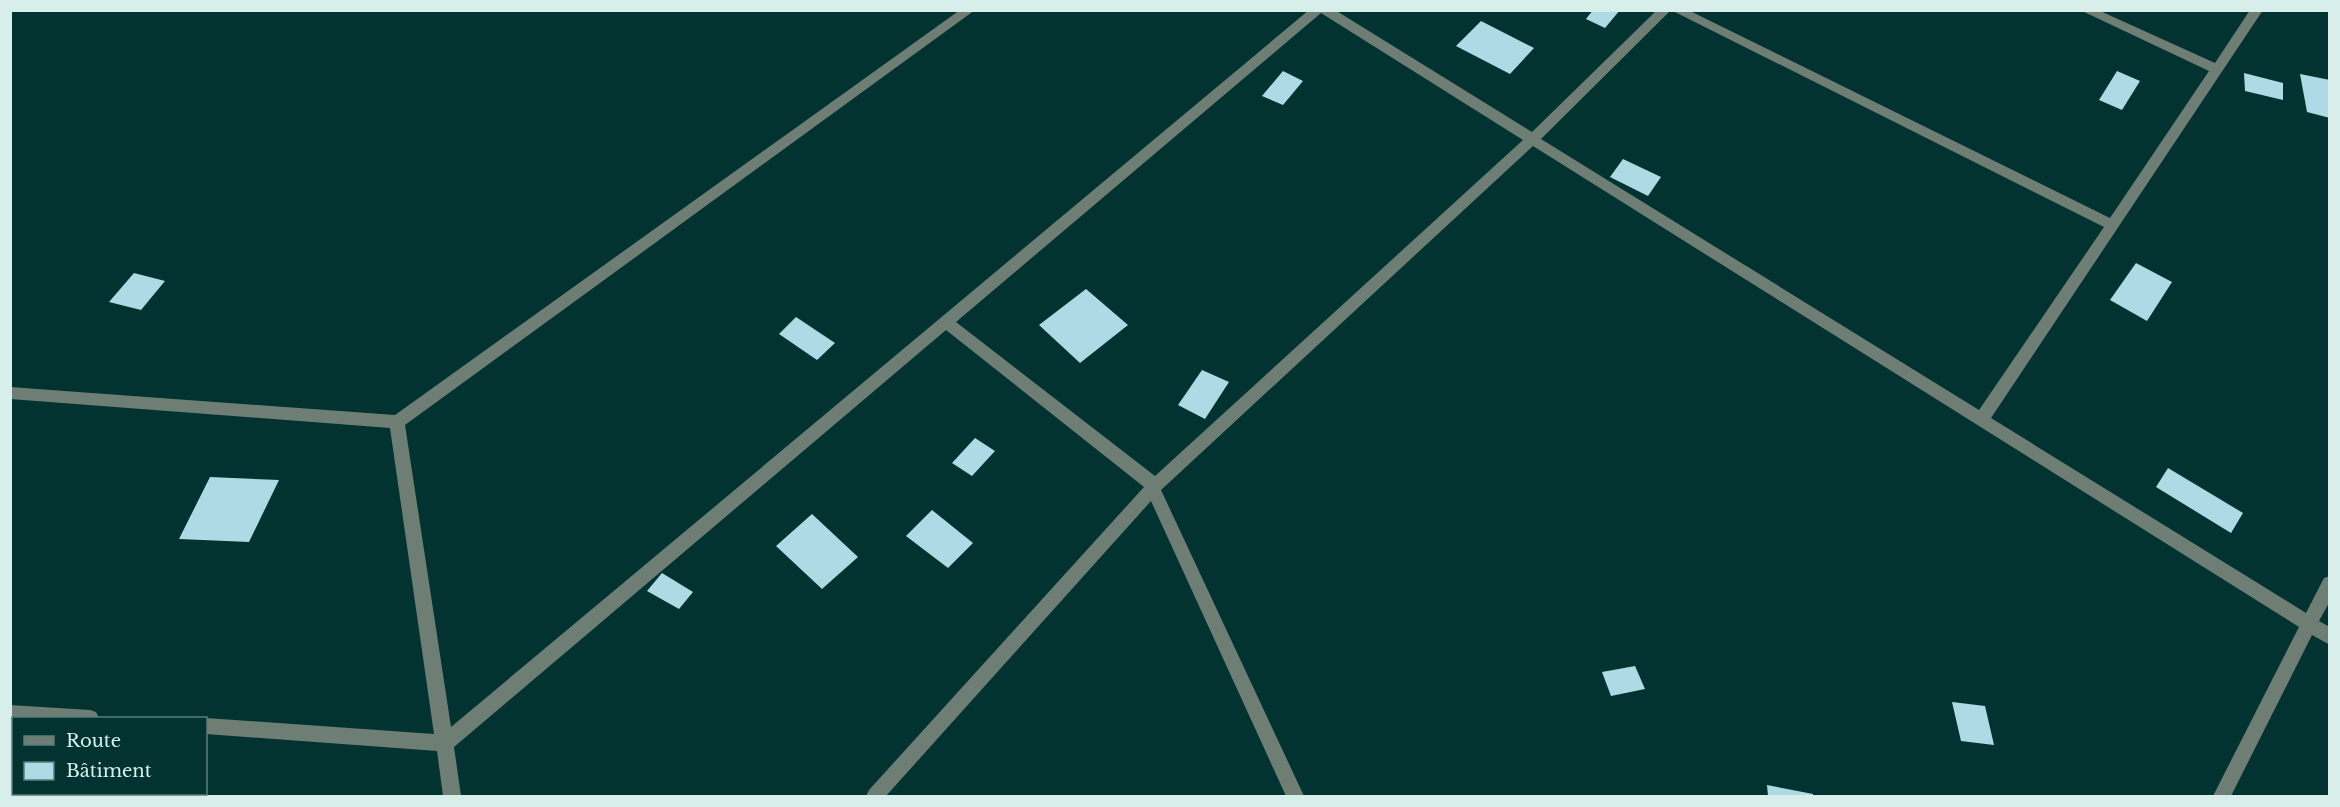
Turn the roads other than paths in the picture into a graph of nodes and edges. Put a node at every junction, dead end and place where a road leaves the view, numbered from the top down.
1 (969, 10) edge
2 (1317, 10) edge
3 (1325, 10) edge
4 (1665, 10) edge
5 (1677, 10) edge
6 (2086, 10) edge
7 (2256, 10) edge
8 (2217, 69) junction
9 (1533, 140) junction
10 (2112, 225) junction
11 (946, 322) junction
12 (10, 393) edge
13 (1981, 420) junction
14 (397, 422) junction
15 (1153, 488) junction
16 (2330, 583) edge
17 (2310, 625) junction
18 (2330, 637) edge
19 (10, 713) edge
20 (74, 717) edge
21 (207, 726) edge
22 (445, 743) junction
23 (452, 796) edge
24 (877, 796) edge
25 (1295, 796) edge
26 (2222, 796) edge

1 - 14 street
2 - 11 street
3 - 9 street
4 - 9 street
5 - 10 street
6 - 8 street
7 - 8 street
8 - 10 street
9 - 13 street
9 - 15 street
10 - 13 street
11 - 15 street
11 - 22 street
12 - 14 street
13 - 17 street
14 - 22 street
15 - 24 street
15 - 25 street
16 - 17 street
17 - 18 street
17 - 26 street
19 - 20 street
21 - 22 street
22 - 23 street

